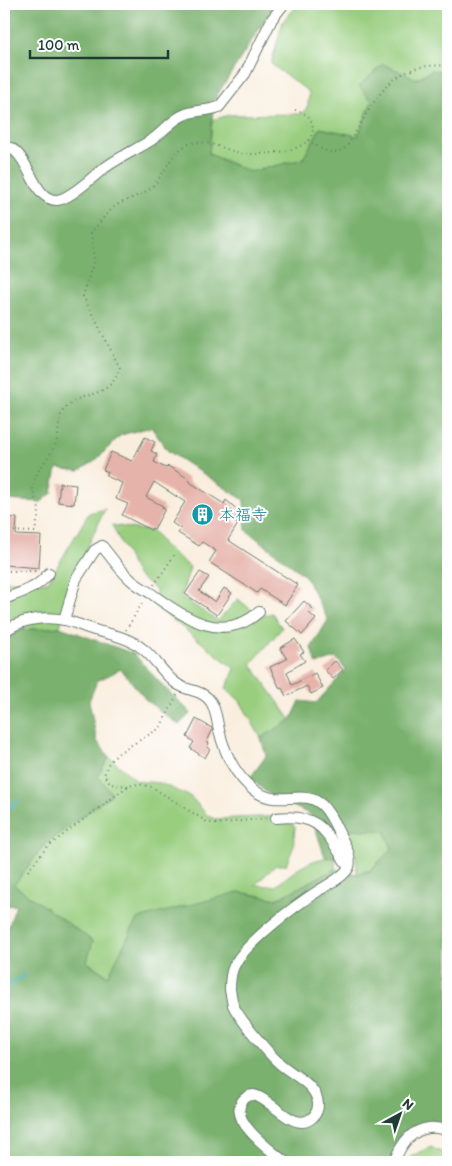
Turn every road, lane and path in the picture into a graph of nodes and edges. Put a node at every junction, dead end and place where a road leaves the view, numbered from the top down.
1 (284, 4) edge
2 (448, 66) edge
3 (295, 110) dead end
4 (308, 140) junction
5 (4, 146) edge
6 (4, 531) edge
7 (175, 554) dead end
8 (4, 571) edge
9 (49, 573) joint
10 (149, 592) junction
11 (4, 599) edge
12 (259, 612) dead end
13 (64, 620) junction
14 (4, 632) edge
15 (122, 637) junction
16 (181, 686) junction
17 (128, 786) junction
18 (276, 818) joint
19 (349, 867) junction
20 (28, 871) dead end
21 (448, 1130) edge
22 (286, 1162) edge
23 (394, 1162) edge

1 - 5 street
2 - 4 path
3 - 4 path
4 - 6 path
7 - 10 path
8 - 9 path
9 - 11 street
10 - 12 street
10 - 13 street
10 - 15 path
13 - 14 street
13 - 15 street
15 - 16 street
16 - 17 path
16 - 19 street
17 - 18 path
17 - 20 path
18 - 19 street
19 - 22 street
21 - 23 street

